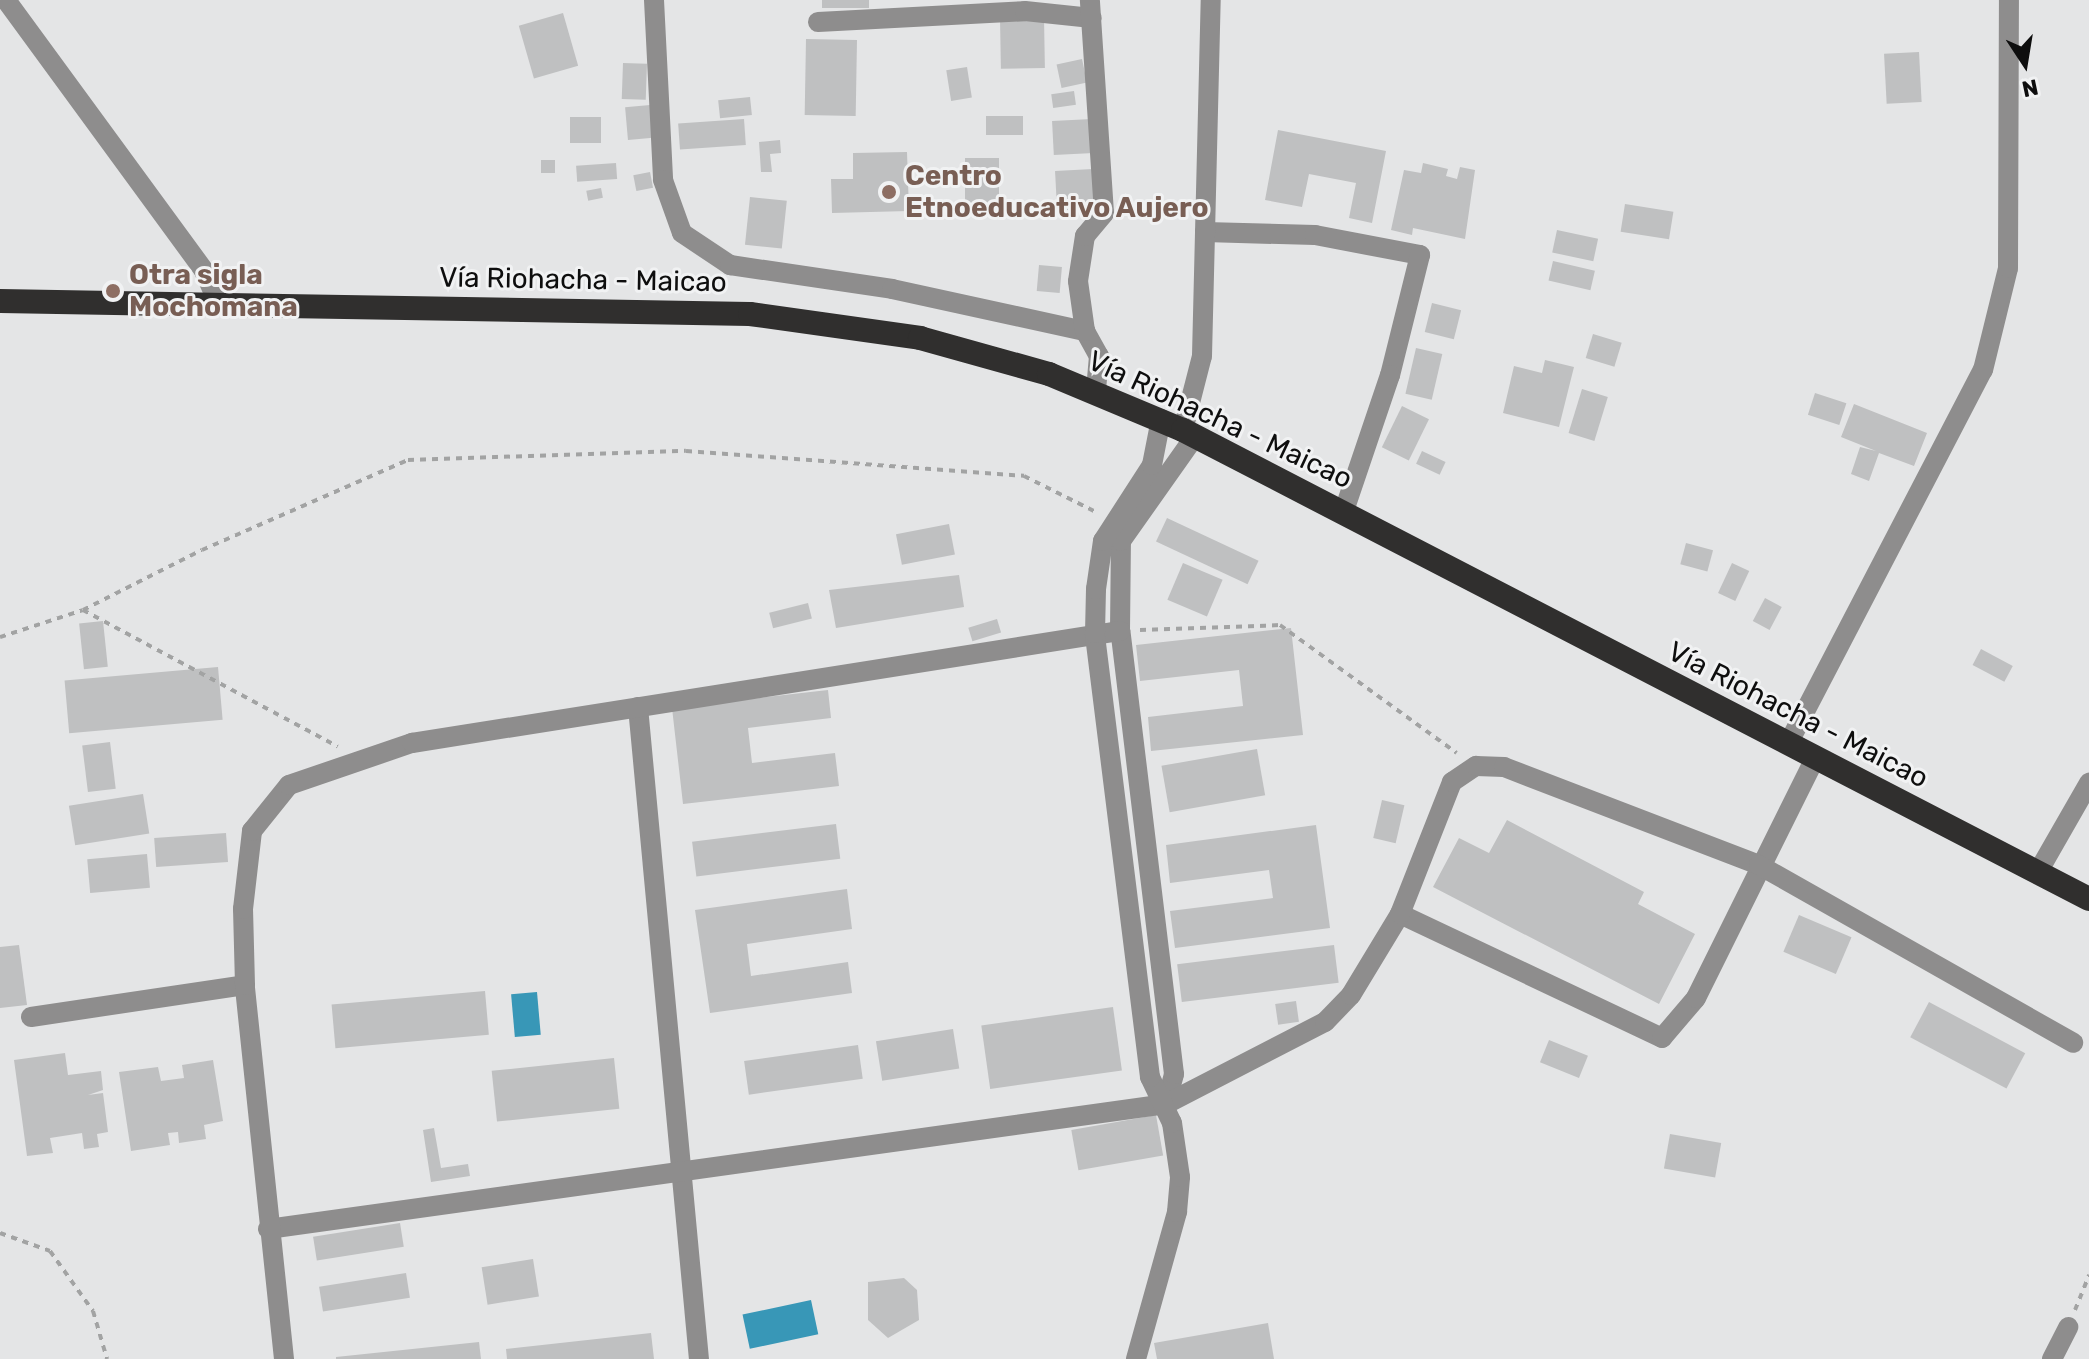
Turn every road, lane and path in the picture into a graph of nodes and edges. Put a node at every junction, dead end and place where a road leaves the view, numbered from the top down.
1 (6, 0) edge
2 (654, 0) edge
3 (1211, 0) edge
4 (2009, 0) edge
5 (1091, 9) edge
6 (818, 22) dead end
7 (1205, 232) junction
8 (0, 301) edge
9 (218, 303) junction
10 (1085, 331) junction
11 (1096, 391) junction
12 (1180, 428) junction
13 (1162, 469) junction
14 (1344, 511) junction
15 (1116, 522) junction
16 (83, 610) junction
17 (1120, 631) junction
18 (1095, 633) junction
19 (0, 637) edge
20 (638, 707) junction
21 (1788, 744) junction
22 (359, 758) junction
23 (1815, 758) junction
24 (1476, 766) junction
25 (2089, 783) edge
26 (1759, 865) junction
27 (2038, 872) junction
28 (2089, 899) edge
29 (1400, 914) junction
30 (245, 985) junction
31 (31, 1017) dead end
32 (2073, 1043) dead end
33 (1166, 1104) junction
34 (681, 1172) junction
35 (268, 1229) junction
36 (0, 1233) edge
37 (2089, 1275) edge
38 (2068, 1327) joint
39 (107, 1359) edge
40 (284, 1359) edge
41 (699, 1359) edge
42 (1136, 1359) edge
43 (2052, 1359) edge

1 - 9 street
2 - 10 street
3 - 7 street
4 - 21 street
5 - 6 street
5 - 10 street
7 - 12 street
7 - 14 street
8 - 9 highway, Vía Riohacha - Maicao
9 - 11 highway, Vía Riohacha - Maicao
10 - 11 street
11 - 12 highway, Vía Riohacha - Maicao
12 - 13 street
12 - 13 street
12 - 14 highway, Vía Riohacha - Maicao
13 - 15 street
13 - 17 street
14 - 21 highway, Vía Riohacha - Maicao
15 - 16 path
15 - 18 street
16 - 19 path
16 - 22 path
17 - 18 street
17 - 24 path
17 - 33 street
18 - 20 street
18 - 33 street
20 - 22 street
20 - 34 street
21 - 23 highway, Vía Riohacha - Maicao
22 - 30 street
23 - 26 street
23 - 27 highway, Vía Riohacha - Maicao
24 - 26 street
24 - 29 street
25 - 27 street
26 - 29 street
26 - 32 street
27 - 28 highway, Vía Riohacha - Maicao
29 - 33 street
30 - 31 street
30 - 35 street
33 - 34 street
33 - 42 street
34 - 35 street
34 - 41 street
35 - 40 street
36 - 39 path
37 - 38 path
38 - 43 street

